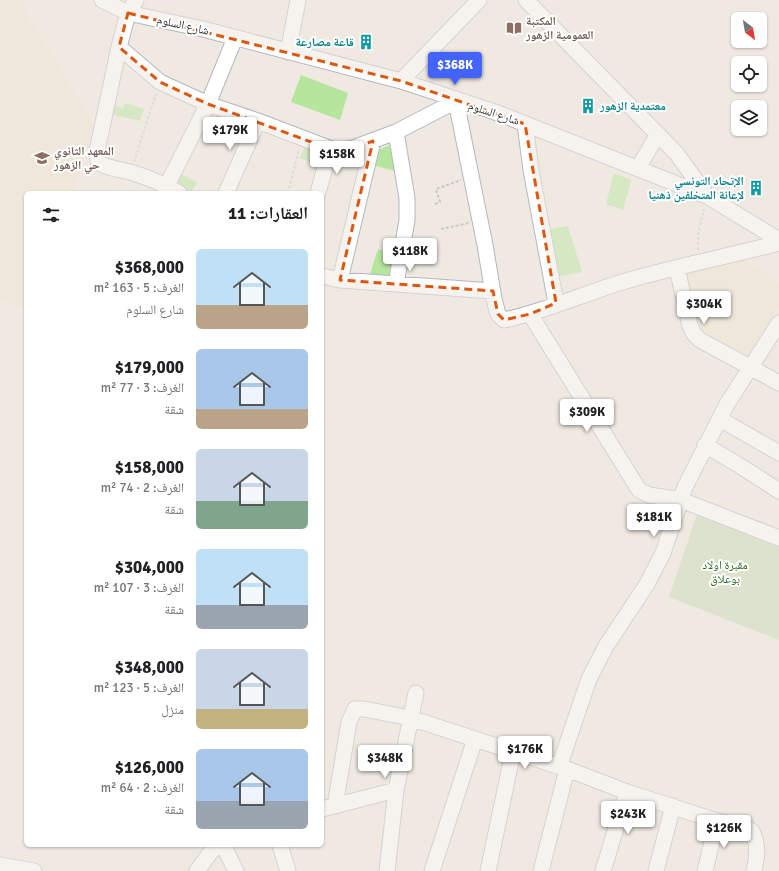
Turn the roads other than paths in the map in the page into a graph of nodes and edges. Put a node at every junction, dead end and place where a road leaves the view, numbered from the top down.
1 (102, 0) edge
2 (136, 0) edge
3 (298, 0) edge
4 (479, 0) edge
5 (526, 0) edge
6 (128, 13) junction
7 (235, 38) junction
8 (119, 48) junction
9 (288, 52) junction
10 (401, 81) junction
11 (456, 101) junction
12 (208, 104) junction
13 (258, 121) junction
14 (525, 124) junction
15 (396, 132) junction
16 (658, 134) junction
17 (373, 141) junction
18 (330, 150) junction
19 (638, 168) junction
20 (173, 189) edge
21 (227, 191) edge
22 (319, 191) edge
23 (707, 196) junction
24 (779, 242) edge
25 (677, 268) junction
26 (324, 276) edge
27 (340, 280) junction
28 (396, 284) junction
29 (493, 291) junction
30 (556, 303) junction
31 (530, 314) junction
32 (779, 323) edge
33 (750, 368) junction
34 (779, 383) edge
35 (720, 419) junction
36 (705, 445) junction
37 (779, 453) edge
38 (779, 491) edge
39 (680, 500) junction
40 (779, 538) edge
41 (416, 693) dead end
42 (410, 718) junction
43 (475, 739) junction
44 (513, 752) junction
45 (563, 768) junction
46 (396, 790) junction
47 (627, 792) junction
48 (673, 806) junction
49 (329, 807) edge
50 (717, 821) junction
51 (217, 847) edge
52 (224, 847) edge
53 (281, 847) edge
54 (0, 865) edge
55 (34, 871) edge
56 (197, 871) edge
57 (236, 871) edge
58 (288, 871) edge
59 (386, 871) edge
60 (432, 871) edge
61 (488, 871) edge
62 (541, 871) edge
63 (603, 871) edge
64 (656, 871) edge
65 (705, 871) edge
66 (754, 871) edge

1 - 6 street, شارع السلوم
2 - 6 street
3 - 9 street
4 - 10 street
5 - 16 street
6 - 7 street, شارع السلوم
6 - 8 street
7 - 9 street, شارع السلوم
7 - 12 street
8 - 12 street
8 - 20 street
9 - 10 street, شارع السلوم
10 - 11 street, شارع السلوم
11 - 14 street, شارع السلوم
11 - 15 street
11 - 29 street
12 - 13 street
12 - 20 street
13 - 18 street
13 - 21 street
14 - 19 street, شارع السلوم
14 - 30 street
15 - 17 street
15 - 28 street
16 - 19 street
16 - 23 street
17 - 18 street
17 - 27 street
18 - 22 street
19 - 23 street, شارع السلوم
23 - 24 street, شارع السلوم
24 - 25 street
25 - 30 street
25 - 33 street
26 - 27 street
27 - 28 street
28 - 29 street
29 - 31 street
30 - 31 street
31 - 39 street
32 - 33 street
33 - 34 street
33 - 35 street
35 - 36 street
35 - 37 street
36 - 38 street
36 - 39 street
39 - 40 street
39 - 45 street
41 - 42 street
42 - 43 street
42 - 46 street
42 - 49 street
43 - 44 street
43 - 60 street
44 - 45 street
44 - 61 street
45 - 47 street
45 - 62 street
46 - 49 street
46 - 59 street
47 - 48 street
47 - 63 street
48 - 50 street
48 - 64 street
50 - 65 street
50 - 66 street
51 - 56 street
52 - 57 street
53 - 58 street
54 - 55 street

